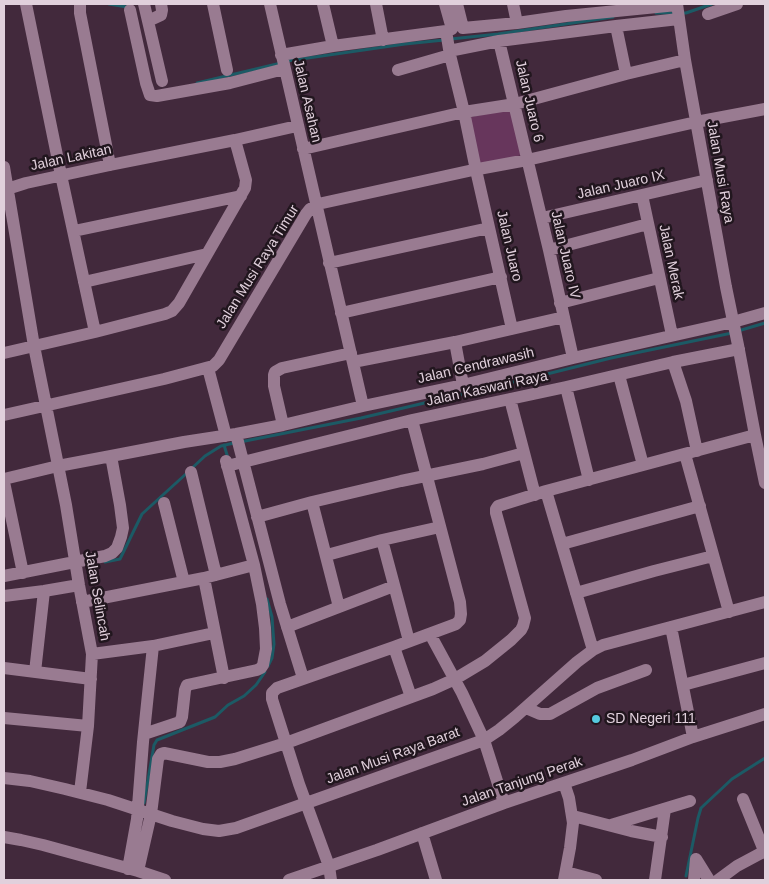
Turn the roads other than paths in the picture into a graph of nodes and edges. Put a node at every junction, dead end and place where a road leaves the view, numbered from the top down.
1 (26, 4) edge
2 (144, 4) edge
3 (161, 4) edge
4 (213, 4) edge
5 (270, 4) edge
6 (323, 4) edge
7 (376, 4) edge
8 (445, 4) edge
9 (457, 4) edge
10 (513, 4) edge
11 (737, 4) edge
12 (80, 5) edge
13 (613, 7) edge
14 (130, 10) dead end
15 (564, 10) edge
16 (678, 11) edge
17 (708, 14) dead end
18 (148, 22) junction
19 (517, 23) junction
20 (616, 26) junction
21 (452, 37) junction
22 (383, 40) junction
23 (500, 45) junction
24 (332, 46) junction
25 (685, 60) junction
26 (282, 62) junction
27 (227, 70) dead end
28 (398, 70) dead end
29 (626, 74) junction
30 (162, 81) dead end
31 (515, 104) junction
32 (765, 108) edge
33 (464, 112) junction
34 (696, 122) junction
35 (297, 126) junction
36 (235, 140) junction
37 (303, 149) junction
38 (527, 160) junction
39 (110, 164) junction
40 (4, 167) edge
41 (476, 170) junction
42 (61, 175) junction
43 (707, 180) junction
44 (6, 189) edge
45 (642, 195) junction
46 (241, 196) junction
47 (316, 206) junction
48 (542, 218) junction
49 (648, 224) junction
50 (489, 228) junction
51 (74, 231) junction
52 (549, 250) junction
53 (207, 254) junction
54 (329, 263) junction
55 (501, 276) junction
56 (659, 278) junction
57 (84, 282) junction
58 (560, 303) junction
59 (341, 313) junction
60 (765, 314) edge
61 (564, 317) junction
62 (734, 324) junction
63 (512, 329) junction
64 (95, 332) junction
65 (672, 335) junction
66 (455, 342) junction
67 (34, 346) junction
68 (739, 347) junction
69 (4, 352) edge
70 (352, 358) junction
71 (573, 358) junction
72 (673, 362) junction
73 (208, 368) junction
74 (619, 375) junction
75 (463, 386) junction
76 (566, 387) junction
77 (510, 399) junction
78 (45, 406) junction
79 (363, 406) junction
80 (4, 415) edge
81 (412, 420) junction
82 (283, 425) junction
83 (755, 435) junction
84 (234, 439) junction
85 (691, 452) junction
86 (524, 453) junction
87 (111, 456) junction
88 (232, 464) junction
89 (643, 465) junction
90 (58, 466) junction
91 (190, 472) dead end
92 (427, 476) junction
93 (589, 480) junction
94 (4, 481) edge
95 (765, 482) edge
96 (541, 493) junction
97 (164, 502) dead end
98 (312, 502) junction
99 (700, 506) junction
100 (257, 517) junction
101 (440, 527) junction
102 (382, 540) junction
103 (562, 544) junction
104 (326, 556) junction
105 (714, 556) junction
106 (76, 564) junction
107 (254, 565) junction
108 (23, 573) junction
109 (4, 576) edge
110 (210, 576) junction
111 (184, 582) junction
112 (79, 583) junction
113 (394, 586) junction
114 (44, 591) junction
115 (576, 593) junction
116 (4, 596) edge
117 (82, 602) junction
118 (270, 602) junction
119 (765, 602) edge
120 (339, 607) junction
121 (729, 612) junction
122 (287, 627) junction
123 (671, 628) junction
124 (214, 633) junction
125 (430, 634) junction
126 (409, 641) junction
127 (153, 646) junction
128 (394, 647) junction
129 (593, 650) junction
130 (92, 654) junction
131 (765, 663) edge
132 (4, 668) edge
133 (646, 670) dead end
134 (35, 672) junction
135 (224, 678) junction
136 (303, 678) junction
137 (91, 679) junction
138 (455, 679) junction
139 (683, 685) junction
140 (411, 697) junction
141 (526, 708) junction
142 (765, 714) edge
143 (4, 718) edge
144 (88, 726) junction
145 (144, 734) junction
146 (693, 737) junction
147 (484, 740) junction
148 (286, 743) junction
149 (4, 778) edge
150 (564, 783) junction
151 (80, 792) junction
152 (743, 799) dead end
153 (690, 801) dead end
154 (306, 803) junction
155 (504, 803) junction
156 (665, 809) junction
157 (144, 812) junction
158 (573, 816) junction
159 (608, 825) junction
160 (422, 833) junction
161 (4, 837) edge
162 (662, 837) junction
163 (765, 852) edge
164 (329, 866) junction
165 (133, 870) junction
166 (565, 876) edge
167 (165, 880) edge
168 (289, 880) edge
169 (331, 880) edge
170 (436, 880) edge
171 (596, 880) edge
172 (655, 880) edge
173 (694, 880) edge
174 (710, 880) edge
175 (718, 880) edge

1 - 42 street
2 - 18 street
3 - 18 street
4 - 27 street
5 - 26 street, Jalan Asahan
6 - 24 street
7 - 22 street
8 - 21 street
9 - 21 street
10 - 19 street
11 - 17 street
12 - 39 street
13 - 15 street
13 - 16 street
14 - 26 street
15 - 19 street
16 - 20 street
16 - 25 street, Jalan Musi Raya
18 - 30 street
19 - 21 street
20 - 23 street
20 - 29 street
21 - 22 street
21 - 23 street
21 - 28 street
21 - 33 street, Jalan Juaro
22 - 24 street
23 - 31 street, Jalan Juaro 6
24 - 26 street
25 - 29 street
25 - 34 street, Jalan Musi Raya
26 - 35 street, Jalan Asahan
29 - 31 street
31 - 33 street
31 - 38 street, Jalan Juaro 6
32 - 34 street, Jalan Musi Raya Timur
33 - 37 street
33 - 41 street, Jalan Juaro
34 - 38 street, Jalan Musi Raya Timur
34 - 43 street, Jalan Musi Raya
35 - 36 street, Jalan Lakitan
35 - 37 street, Jalan Asahan
36 - 39 street, Jalan Lakitan
36 - 46 street
37 - 47 street, Jalan Asahan
38 - 41 street, Jalan Musi Raya Timur
38 - 48 street, Jalan Juaro IV
39 - 42 street, Jalan Lakitan
40 - 44 street
41 - 47 street, Jalan Musi Raya Timur
41 - 50 street, Jalan Juaro
42 - 44 street, Jalan Lakitan
42 - 51 street
43 - 45 street, Jalan Juaro IX
43 - 62 street, Jalan Musi Raya
44 - 67 street
45 - 48 street, Jalan Juaro IX
45 - 49 street, Jalan Merak
46 - 51 street
46 - 53 street
47 - 54 street, Jalan Asahan
47 - 73 street, Jalan Musi Raya Timur
48 - 52 street, Jalan Juaro IV
49 - 52 street
49 - 56 street, Jalan Merak
50 - 54 street
50 - 55 street, Jalan Juaro
51 - 57 street
52 - 58 street, Jalan Juaro IV
53 - 57 street
53 - 64 street
54 - 59 street, Jalan Asahan
55 - 59 street
55 - 63 street, Jalan Juaro
56 - 58 street
56 - 65 street, Jalan Merak
57 - 64 street
58 - 61 street, Jalan Juaro IV
59 - 70 street, Jalan Asahan
60 - 62 street, Jalan Cendrawasih
61 - 63 street
61 - 71 street, Jalan Juaro IV
62 - 65 street, Jalan Cendrawasih
62 - 68 street, Jalan Musi Raya
63 - 66 street
64 - 67 street
65 - 71 street, Jalan Cendrawasih
66 - 70 street
66 - 75 street
67 - 69 street
67 - 78 street
68 - 72 street, Jalan Kaswari Raya
68 - 83 street, Jalan Musi Raya
70 - 79 street, Jalan Asahan
70 - 82 street
71 - 75 street, Jalan Cendrawasih
72 - 74 street, Jalan Kaswari Raya
72 - 85 street
73 - 78 street
73 - 84 street
74 - 76 street, Jalan Kaswari Raya
74 - 89 street
75 - 79 street, Jalan Cendrawasih
76 - 77 street, Jalan Kaswari Raya
76 - 93 street
77 - 81 street, Jalan Kaswari Raya
77 - 86 street
78 - 80 street
78 - 90 street, Jalan Selincah
79 - 82 street, Jalan Cendrawasih
81 - 88 street, Jalan Kaswari Raya
81 - 92 street
82 - 84 street, Jalan Cendrawasih
83 - 85 street
83 - 95 street, Jalan Musi Raya
84 - 87 street, Jalan Cendrawasih
84 - 88 street
85 - 89 street
85 - 99 street
86 - 92 street
86 - 96 street
87 - 90 street, Jalan Cendrawasih
87 - 106 street
88 - 100 street
88 - 107 street
89 - 93 street
90 - 94 street, Jalan Cendrawasih
90 - 106 street, Jalan Selincah
91 - 110 street
92 - 98 street
92 - 101 street
93 - 96 street
94 - 108 street
96 - 103 street
96 - 138 street
97 - 111 street
98 - 100 street
98 - 104 street
99 - 103 street
99 - 105 street
100 - 118 street
101 - 102 street
101 - 125 street
102 - 104 street
102 - 113 street
103 - 115 street
104 - 120 street
105 - 115 street
105 - 121 street
106 - 108 street
106 - 112 street, Jalan Selincah
107 - 110 street
107 - 118 street
108 - 109 street
110 - 111 street
110 - 124 street
111 - 117 street
112 - 114 street
112 - 117 street, Jalan Selincah
113 - 120 street
113 - 126 street
114 - 116 street
114 - 134 street
115 - 129 street
117 - 130 street, Jalan Selincah
118 - 122 street
118 - 135 street
119 - 121 street, Jalan Musi Raya Barat
120 - 122 street
121 - 123 street, Jalan Musi Raya Barat
122 - 136 street
123 - 129 street, Jalan Musi Raya Barat
123 - 139 street
124 - 127 street
124 - 135 street
125 - 126 street
125 - 138 street
126 - 128 street
127 - 130 street
127 - 145 street
128 - 136 street
128 - 140 street
129 - 141 street, Jalan Musi Raya Barat
130 - 137 street, Jalan Selincah
131 - 139 street
132 - 134 street
133 - 141 street
134 - 137 street
135 - 145 street
136 - 148 street
137 - 144 street, Jalan Selincah
138 - 140 street
138 - 147 street
139 - 146 street
140 - 148 street
141 - 147 street, Jalan Musi Raya Barat
142 - 146 street, Jalan Tanjung Perak
143 - 144 street
144 - 151 street, Jalan Selincah
145 - 157 street
146 - 150 street, Jalan Tanjung Perak
147 - 154 street, Jalan Musi Raya Barat
147 - 155 street
148 - 154 street
148 - 157 street
149 - 151 street, Jalan Musi Raya Barat
150 - 155 street, Jalan Tanjung Perak
150 - 158 street
151 - 157 street, Jalan Musi Raya Barat
152 - 163 street
153 - 156 street
154 - 157 street, Jalan Musi Raya Barat
154 - 164 street
155 - 160 street, Jalan Tanjung Perak
156 - 159 street
156 - 162 street
157 - 165 street
158 - 159 street
158 - 166 street
159 - 162 street
160 - 164 street, Jalan Tanjung Perak
160 - 170 street
161 - 165 street
162 - 172 street
163 - 175 street
164 - 168 street, Jalan Tanjung Perak
164 - 169 street
165 - 167 street
166 - 171 street
173 - 174 street

